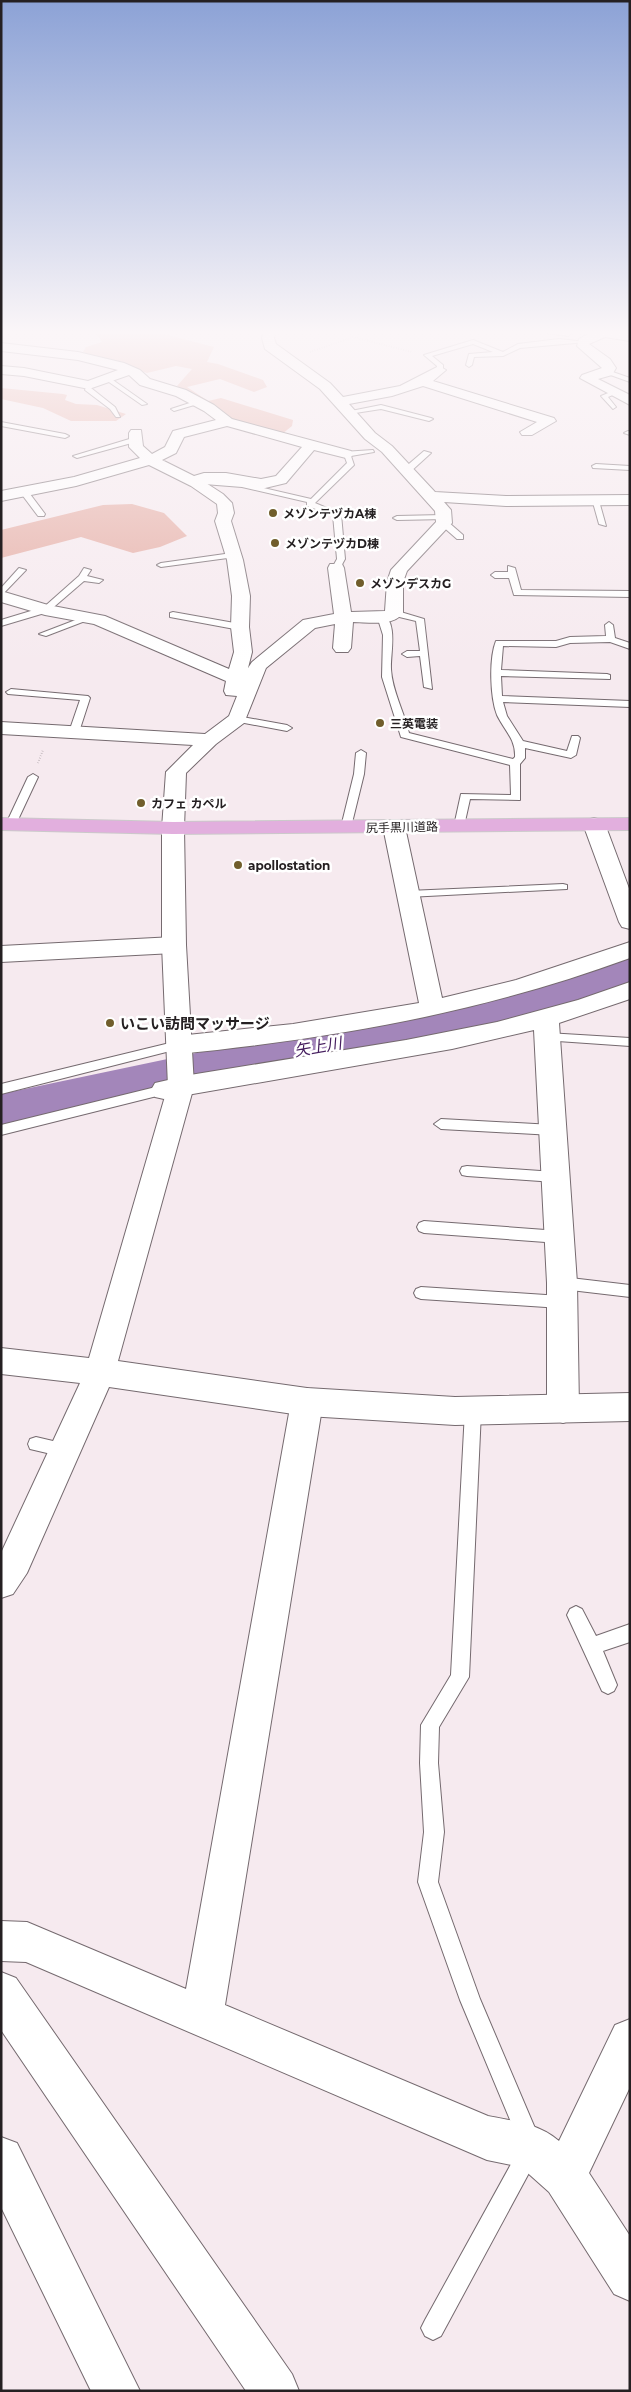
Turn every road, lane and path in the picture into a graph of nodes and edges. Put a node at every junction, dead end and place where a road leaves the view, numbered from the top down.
1 (124, 442) edge
2 (136, 442) edge
3 (175, 442) edge
4 (299, 442) edge
5 (377, 442) edge
6 (311, 445) junction
7 (370, 452) dead end
8 (427, 453) dead end
9 (346, 454) junction
10 (77, 456) dead end
11 (151, 460) junction
12 (596, 466) dead end
13 (630, 468) edge
14 (406, 471) junction
15 (194, 482) junction
16 (24, 492) junction
17 (1, 496) edge
18 (428, 496) junction
19 (630, 500) edge
20 (311, 501) junction
21 (595, 501) junction
22 (41, 514) dead end
23 (397, 518) dead end
24 (444, 520) junction
25 (603, 524) dead end
26 (460, 537) dead end
27 (232, 554) junction
28 (161, 565) dead end
29 (336, 568) joint
30 (22, 570) dead end
31 (496, 575) dead end
32 (99, 580) dead end
33 (630, 594) edge
34 (1, 595) edge
35 (44, 610) junction
36 (387, 615) junction
37 (173, 616) dead end
38 (343, 617) junction
39 (89, 618) junction
40 (1, 623) edge
41 (609, 625) dead end
42 (240, 627) junction
43 (43, 634) dead end
44 (611, 639) junction
45 (629, 646) edge
46 (342, 648) dead end
47 (424, 653) junction
48 (407, 654) dead end
49 (496, 673) junction
50 (606, 677) dead end
51 (237, 679) junction
52 (430, 687) dead end
53 (11, 692) dead end
54 (498, 699) junction
55 (630, 704) edge
56 (237, 719) junction
57 (1, 728) edge
58 (287, 728) dead end
59 (50, 731) junction
60 (74, 732) junction
61 (213, 737) junction
62 (576, 738) dead end
63 (521, 744) junction
64 (361, 753) dead end
65 (515, 763) junction
66 (33, 777) joint
67 (594, 824) junction
68 (630, 824) edge
69 (459, 826) junction
70 (346, 827) junction
71 (394, 827) junction
72 (4, 828) edge
73 (174, 828) junction
74 (563, 887) dead end
75 (408, 894) junction
76 (630, 922) edge
77 (174, 945) junction
78 (630, 950) edge
79 (1, 954) edge
80 (630, 990) edge
81 (432, 1009) junction
82 (547, 1028) junction
83 (630, 1042) edge
84 (178, 1046) junction
85 (173, 1088) junction
86 (1, 1089) edge
87 (441, 1124) dead end
88 (1, 1130) edge
89 (552, 1130) junction
90 (467, 1171) dead end
91 (555, 1177) junction
92 (424, 1226) dead end
93 (559, 1238) junction
94 (630, 1290) edge
95 (562, 1292) junction
96 (421, 1293) dead end
97 (1, 1361) edge
98 (100, 1372) junction
99 (307, 1402) junction
100 (630, 1407) edge
101 (563, 1409) junction
102 (473, 1411) junction
103 (36, 1444) dead end
104 (64, 1450) junction
105 (1, 1582) edge
106 (576, 1615) dead end
107 (630, 1633) edge
108 (592, 1646) junction
109 (608, 1686) dead end
110 (1, 1941) edge
111 (1, 1993) edge
112 (202, 2016) junction
113 (630, 2040) edge
114 (532, 2147) junction
115 (1, 2159) edge
116 (565, 2176) junction
117 (630, 2278) edge
118 (433, 2328) dead end
119 (116, 2391) edge
120 (275, 2391) edge

1 - 10 lane
2 - 11 street
3 - 11 street
4 - 6 street
5 - 14 street
6 - 9 street
6 - 15 street
7 - 9 lane
8 - 14 lane
9 - 20 lane
11 - 15 street
11 - 16 street
12 - 13 lane
14 - 18 street
15 - 20 lane
15 - 27 street
16 - 17 street
16 - 22 lane
18 - 21 street
18 - 24 street
19 - 21 street
20 - 29 lane
21 - 25 lane
23 - 24 lane
24 - 26 lane
24 - 36 street
27 - 28 lane
27 - 42 street
29 - 38 street
30 - 34 lane
31 - 33 lane
32 - 35 lane
34 - 35 street
35 - 39 street
35 - 40 lane
36 - 38 street
36 - 47 lane
36 - 65 lane
37 - 42 lane
38 - 46 street
38 - 56 street
39 - 43 lane
39 - 51 street
41 - 44 lane
42 - 51 street
44 - 45 lane
44 - 49 lane
47 - 48 lane
47 - 52 lane
49 - 50 lane
49 - 54 lane
51 - 61 street
53 - 60 lane
54 - 55 lane
54 - 63 lane
56 - 58 lane
56 - 61 street
57 - 59 street
59 - 60 street
59 - 66 path
60 - 61 street
61 - 73 street
62 - 63 lane
63 - 65 lane
64 - 70 lane
65 - 69 lane
66 - 72 lane
67 - 68 main road, 尻手黒川道路
67 - 69 main road, 尻手黒川道路
67 - 76 street
69 - 71 main road, 尻手黒川道路
70 - 71 main road, 尻手黒川道路
70 - 73 main road, 尻手黒川道路
71 - 75 street
72 - 73 main road, 尻手黒川道路
73 - 77 street
74 - 75 lane
75 - 81 street
77 - 79 street
77 - 84 street
78 - 81 street
80 - 82 street
81 - 84 street
82 - 83 lane
82 - 85 street
82 - 89 street
84 - 85 street
84 - 86 lane
85 - 88 lane
85 - 98 street
87 - 89 lane
89 - 91 street
90 - 91 lane
91 - 93 street
92 - 93 lane
93 - 95 street
94 - 95 lane
95 - 96 lane
95 - 101 street
97 - 98 street
98 - 99 street
98 - 104 street
99 - 102 street
99 - 112 street
100 - 101 street
101 - 102 street
102 - 114 lane
103 - 104 lane
104 - 105 street
106 - 108 lane
107 - 108 lane
108 - 109 lane
110 - 112 street
111 - 120 street
112 - 114 street
113 - 116 street
114 - 116 street
114 - 118 lane
115 - 119 street
116 - 117 street

